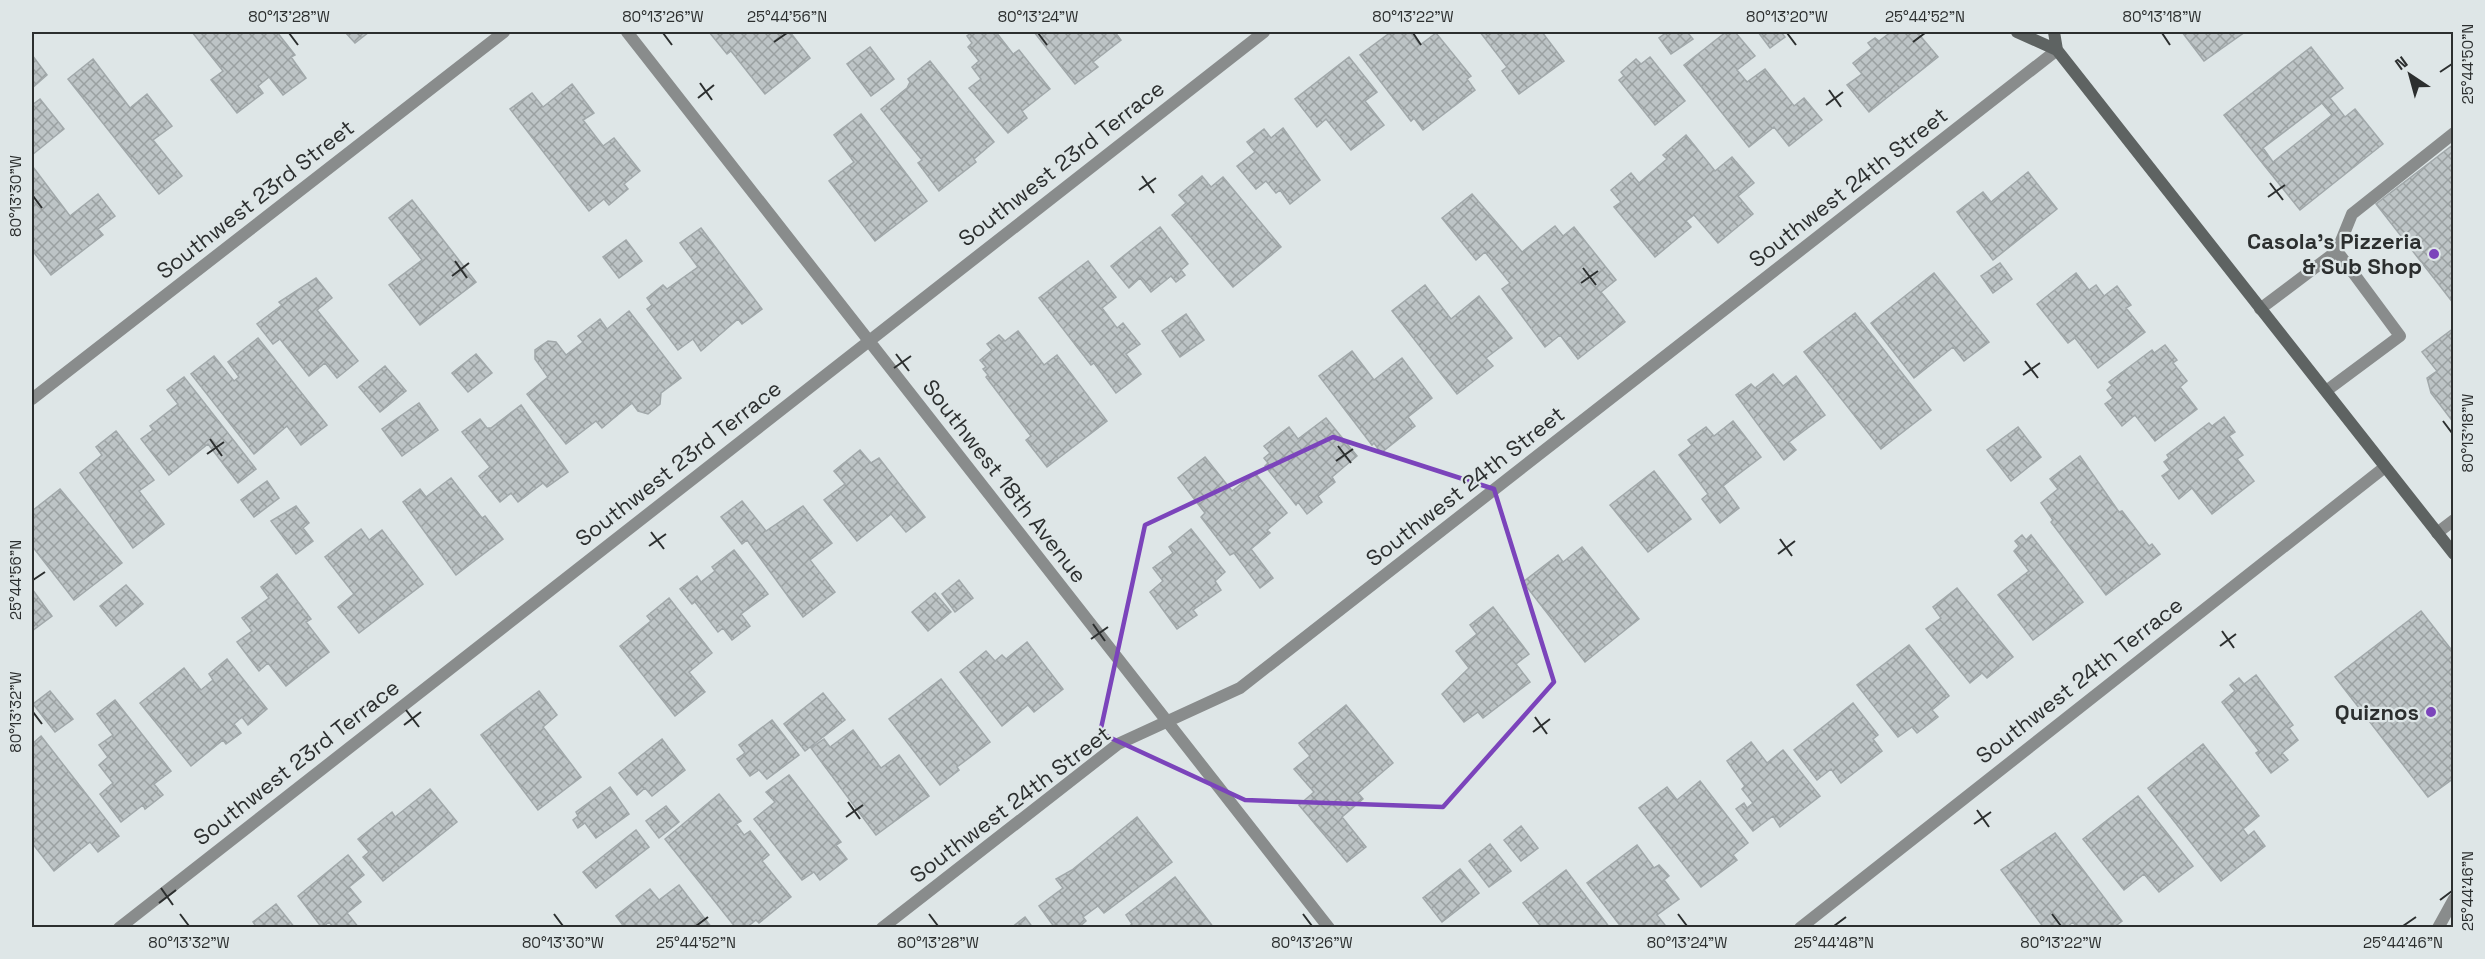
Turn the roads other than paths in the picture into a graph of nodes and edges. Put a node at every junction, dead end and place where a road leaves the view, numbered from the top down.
1 (504, 32) edge
2 (627, 32) edge
3 (1264, 32) edge
4 (2017, 32) edge
5 (2054, 32) edge
6 (2057, 50) junction
7 (2454, 134) edge
8 (2337, 251) junction
9 (2260, 309) junction
10 (868, 340) junction
11 (2326, 391) junction
12 (32, 399) edge
13 (2385, 466) junction
14 (2454, 520) edge
15 (2437, 533) junction
16 (2454, 554) edge
17 (1167, 721) junction
18 (2454, 899) edge
19 (119, 927) edge
20 (882, 927) edge
21 (1329, 927) edge
22 (1800, 927) edge
23 (2438, 927) edge

1 - 12 street, Southwest 23rd Street
2 - 10 street, Southwest 18th Avenue
3 - 10 street, Southwest 23rd Terrace
4 - 6 main road
5 - 6 main road
6 - 9 main road
6 - 17 street, Southwest 24th Street
7 - 8 street
8 - 9 street
8 - 11 street
9 - 11 main road
10 - 17 street, Southwest 18th Avenue
10 - 19 street, Southwest 23rd Terrace
11 - 13 main road
13 - 15 main road
13 - 22 street, Southwest 24th Terrace
14 - 15 street
15 - 16 main road
17 - 20 street, Southwest 24th Street
17 - 21 street, Southwest 18th Avenue
18 - 23 street

